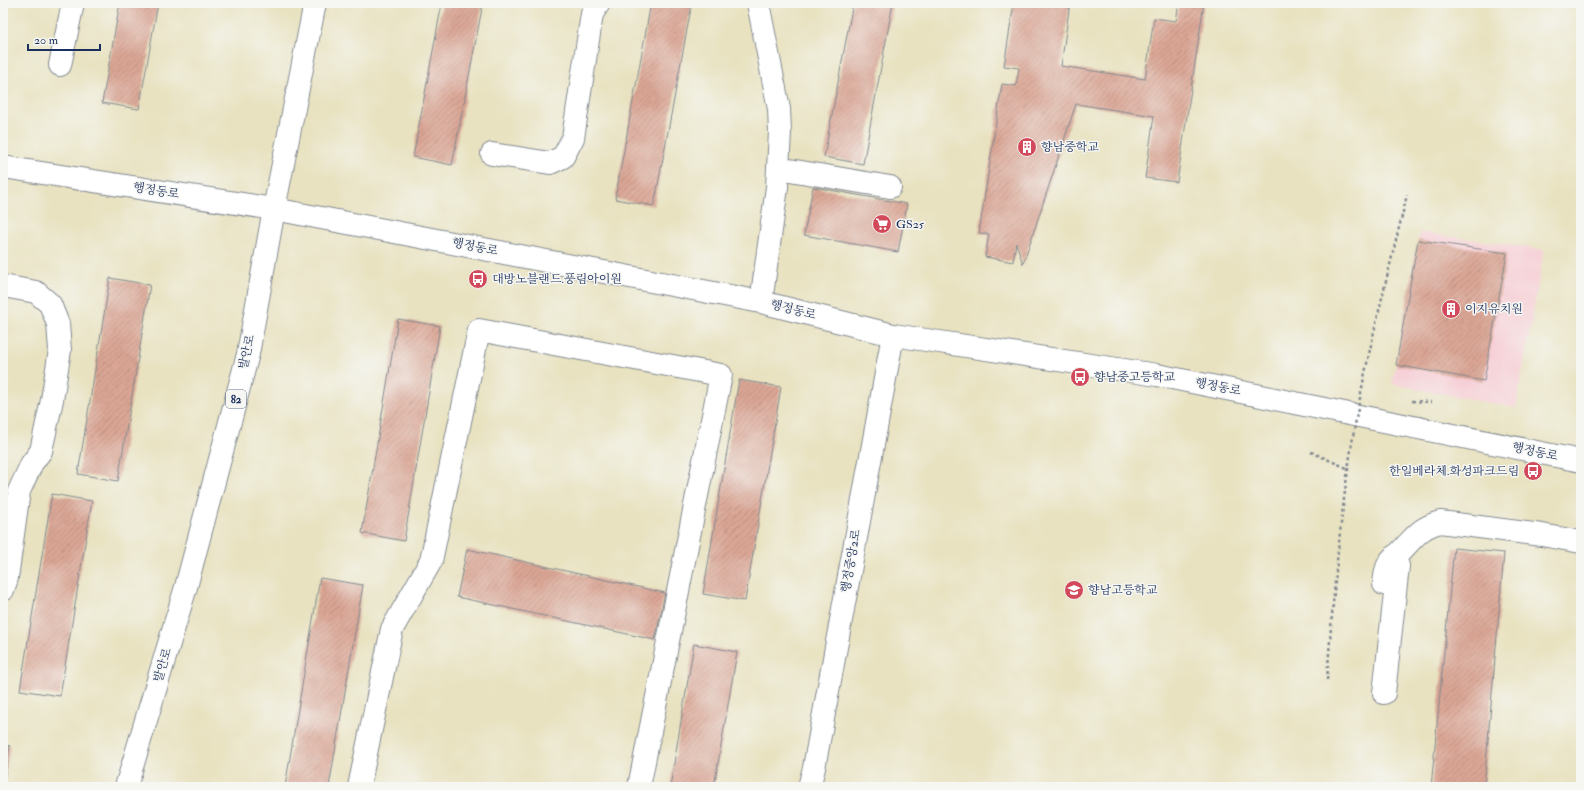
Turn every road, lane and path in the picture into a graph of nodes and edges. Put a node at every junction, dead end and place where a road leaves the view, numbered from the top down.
1 (73, 3) edge
2 (315, 3) edge
3 (599, 3) edge
4 (758, 3) edge
5 (60, 65) dead end
6 (492, 154) dead end
7 (3, 167) edge
8 (778, 168) junction
9 (890, 187) dead end
10 (1407, 195) dead end
11 (274, 209) junction
12 (3, 286) edge
13 (761, 302) junction
14 (892, 335) junction
15 (1311, 452) dead end
16 (1581, 461) edge
17 (1349, 469) junction
18 (1581, 542) edge
19 (1403, 548) junction
20 (1384, 584) dead end
21 (3, 590) edge
22 (1328, 680) dead end
23 (1384, 693) dead end
24 (126, 787) edge
25 (359, 787) edge
26 (639, 787) edge
27 (809, 787) edge

1 - 5 street
2 - 11 street, 발안로 / 82
3 - 6 street
4 - 8 street
7 - 11 street, 행정동로
8 - 9 street
8 - 13 street
10 - 17 path, bridge
11 - 13 street, 행정동로
11 - 24 street, 발안로 / 82
12 - 21 street
13 - 14 street, 행정동로
14 - 16 street, 행정동로
14 - 27 street, 행정중앙2로
15 - 17 path
17 - 22 path, bridge
18 - 19 street
19 - 20 street
19 - 23 street
25 - 26 street

